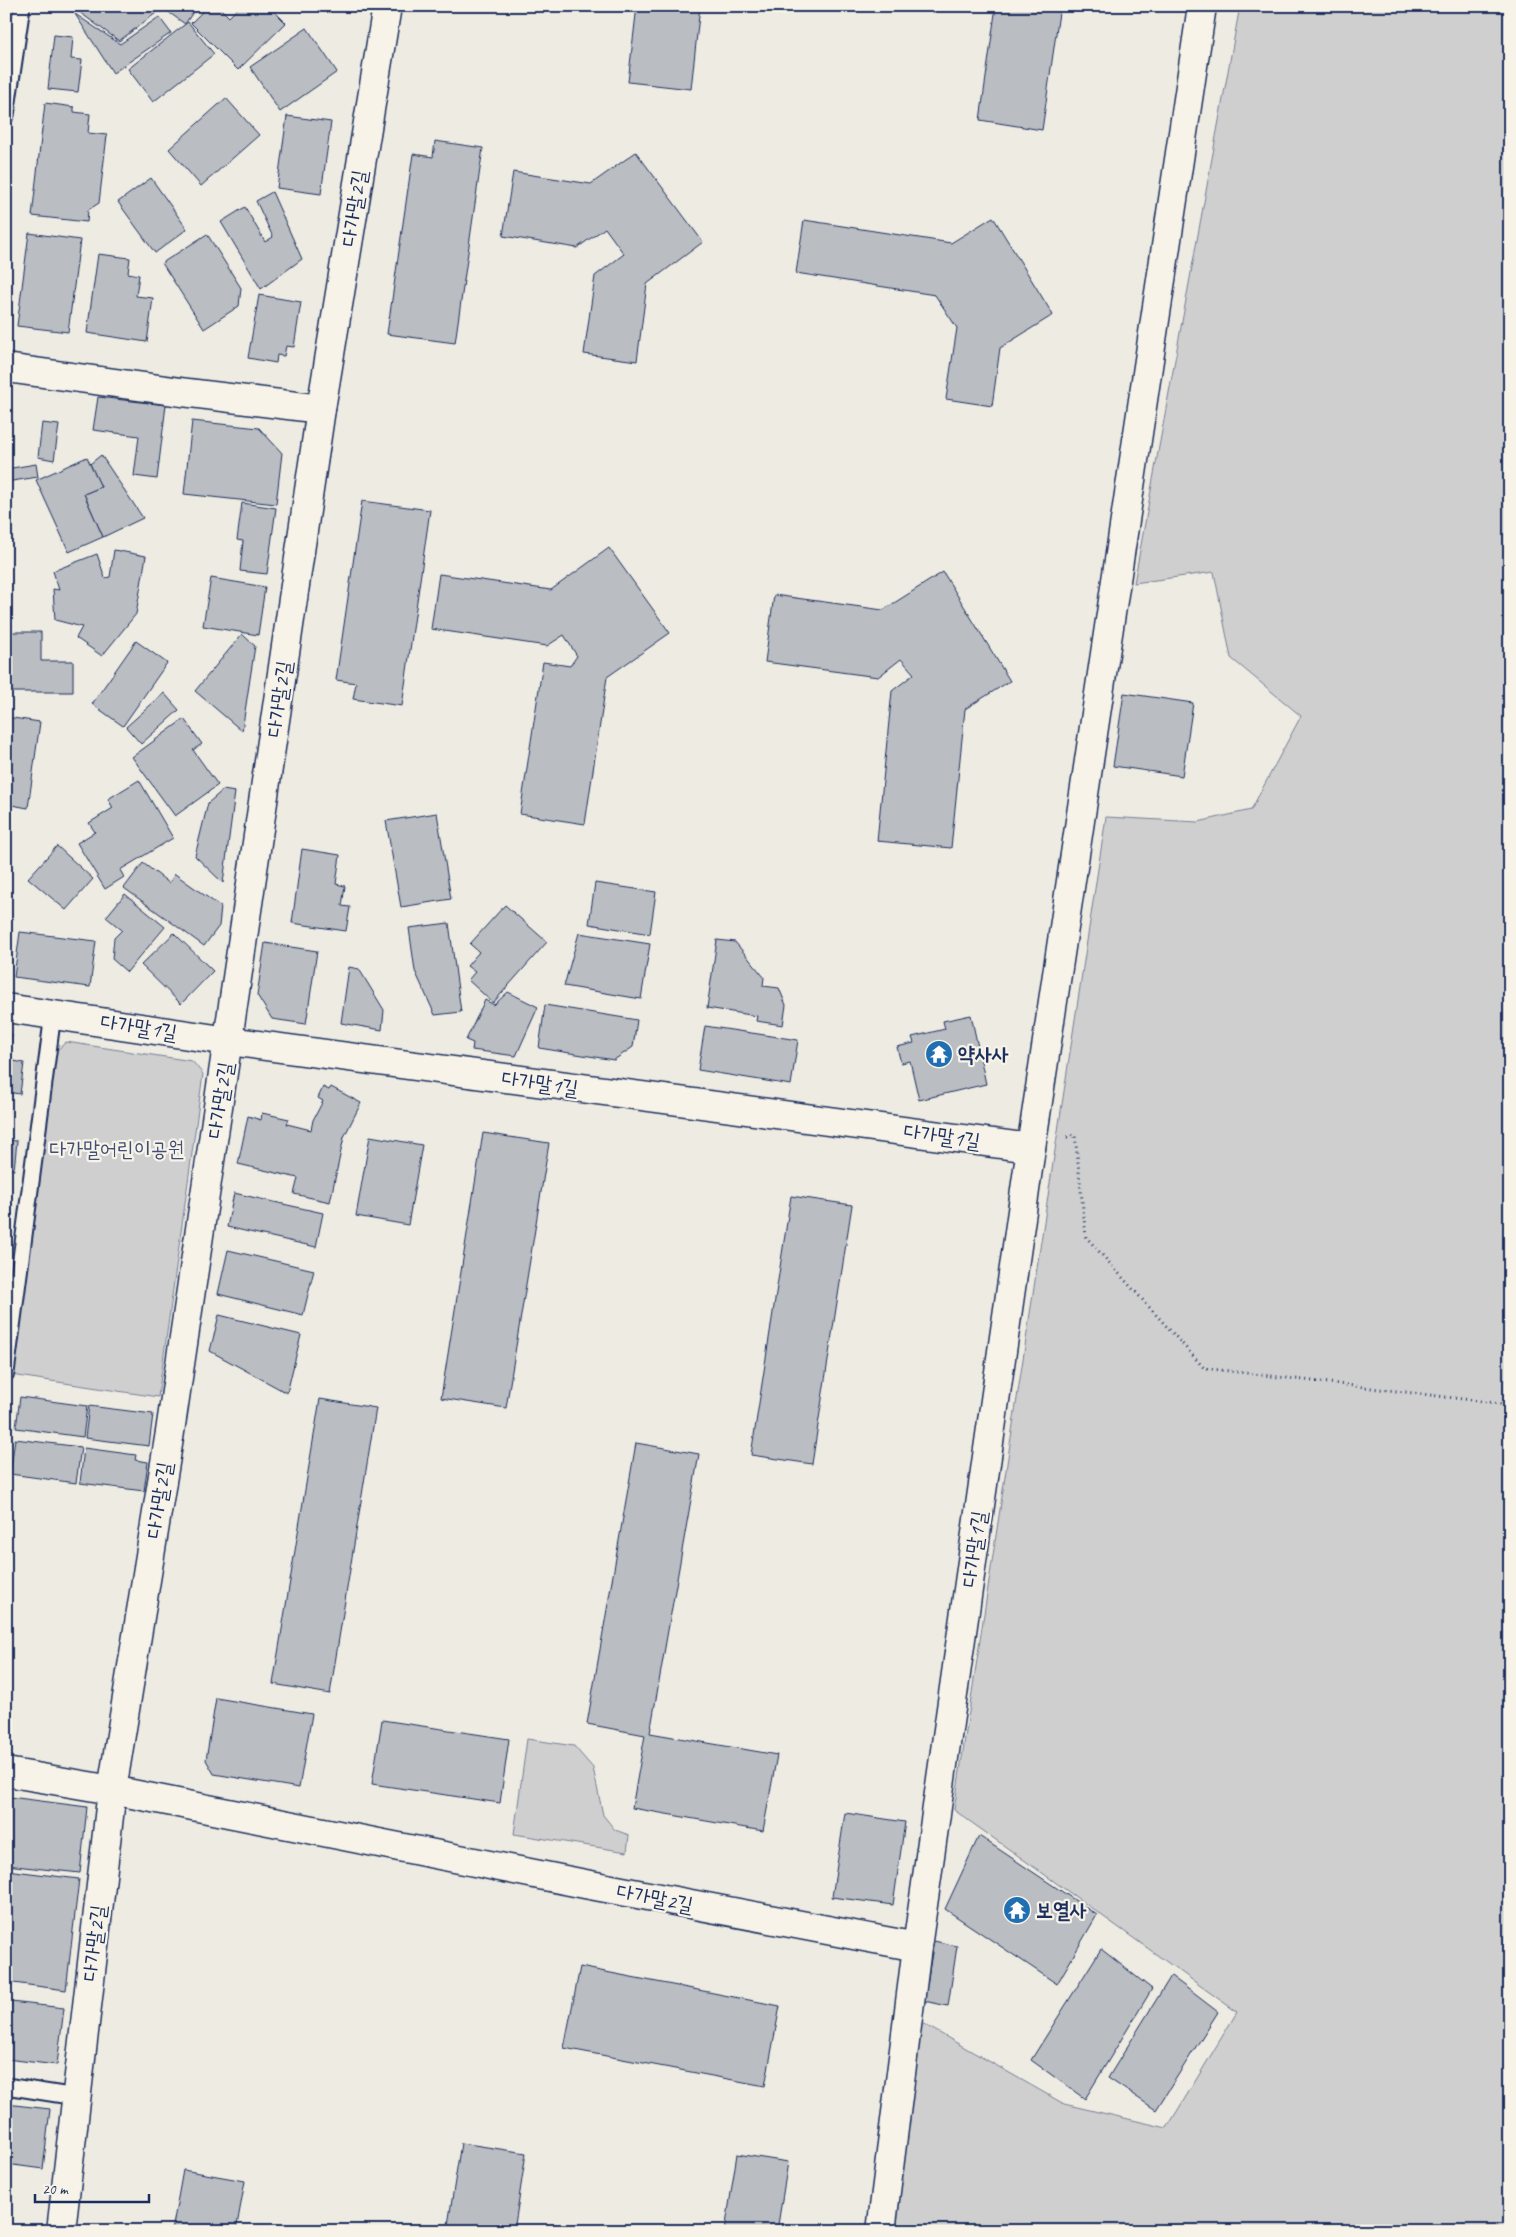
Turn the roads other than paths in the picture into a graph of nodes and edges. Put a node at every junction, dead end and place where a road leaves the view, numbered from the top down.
1 (22, 6) edge
2 (387, 6) edge
3 (1202, 6) edge
4 (6, 115) edge
5 (6, 368) edge
6 (322, 409) junction
7 (6, 1008) edge
8 (53, 1014) junction
9 (229, 1041) junction
10 (1031, 1148) junction
11 (6, 1373) edge
12 (6, 1772) edge
13 (112, 1790) junction
14 (917, 1947) junction
15 (6, 2086) edge
16 (76, 2097) junction
17 (61, 2231) edge
18 (881, 2231) edge

1 - 4 lane
2 - 6 street, 다가말2길
3 - 10 street
5 - 6 street
6 - 9 street, 다가말2길
7 - 8 street, 다가말1길
8 - 9 street, 다가말1길
8 - 11 lane
9 - 10 street, 다가말1길
9 - 13 street, 다가말2길
10 - 14 street, 다가말1길
12 - 13 street, 다가말2길
13 - 14 street, 다가말2길
13 - 16 street, 다가말2길
14 - 18 street
15 - 16 lane
16 - 17 street, 다가말2길

